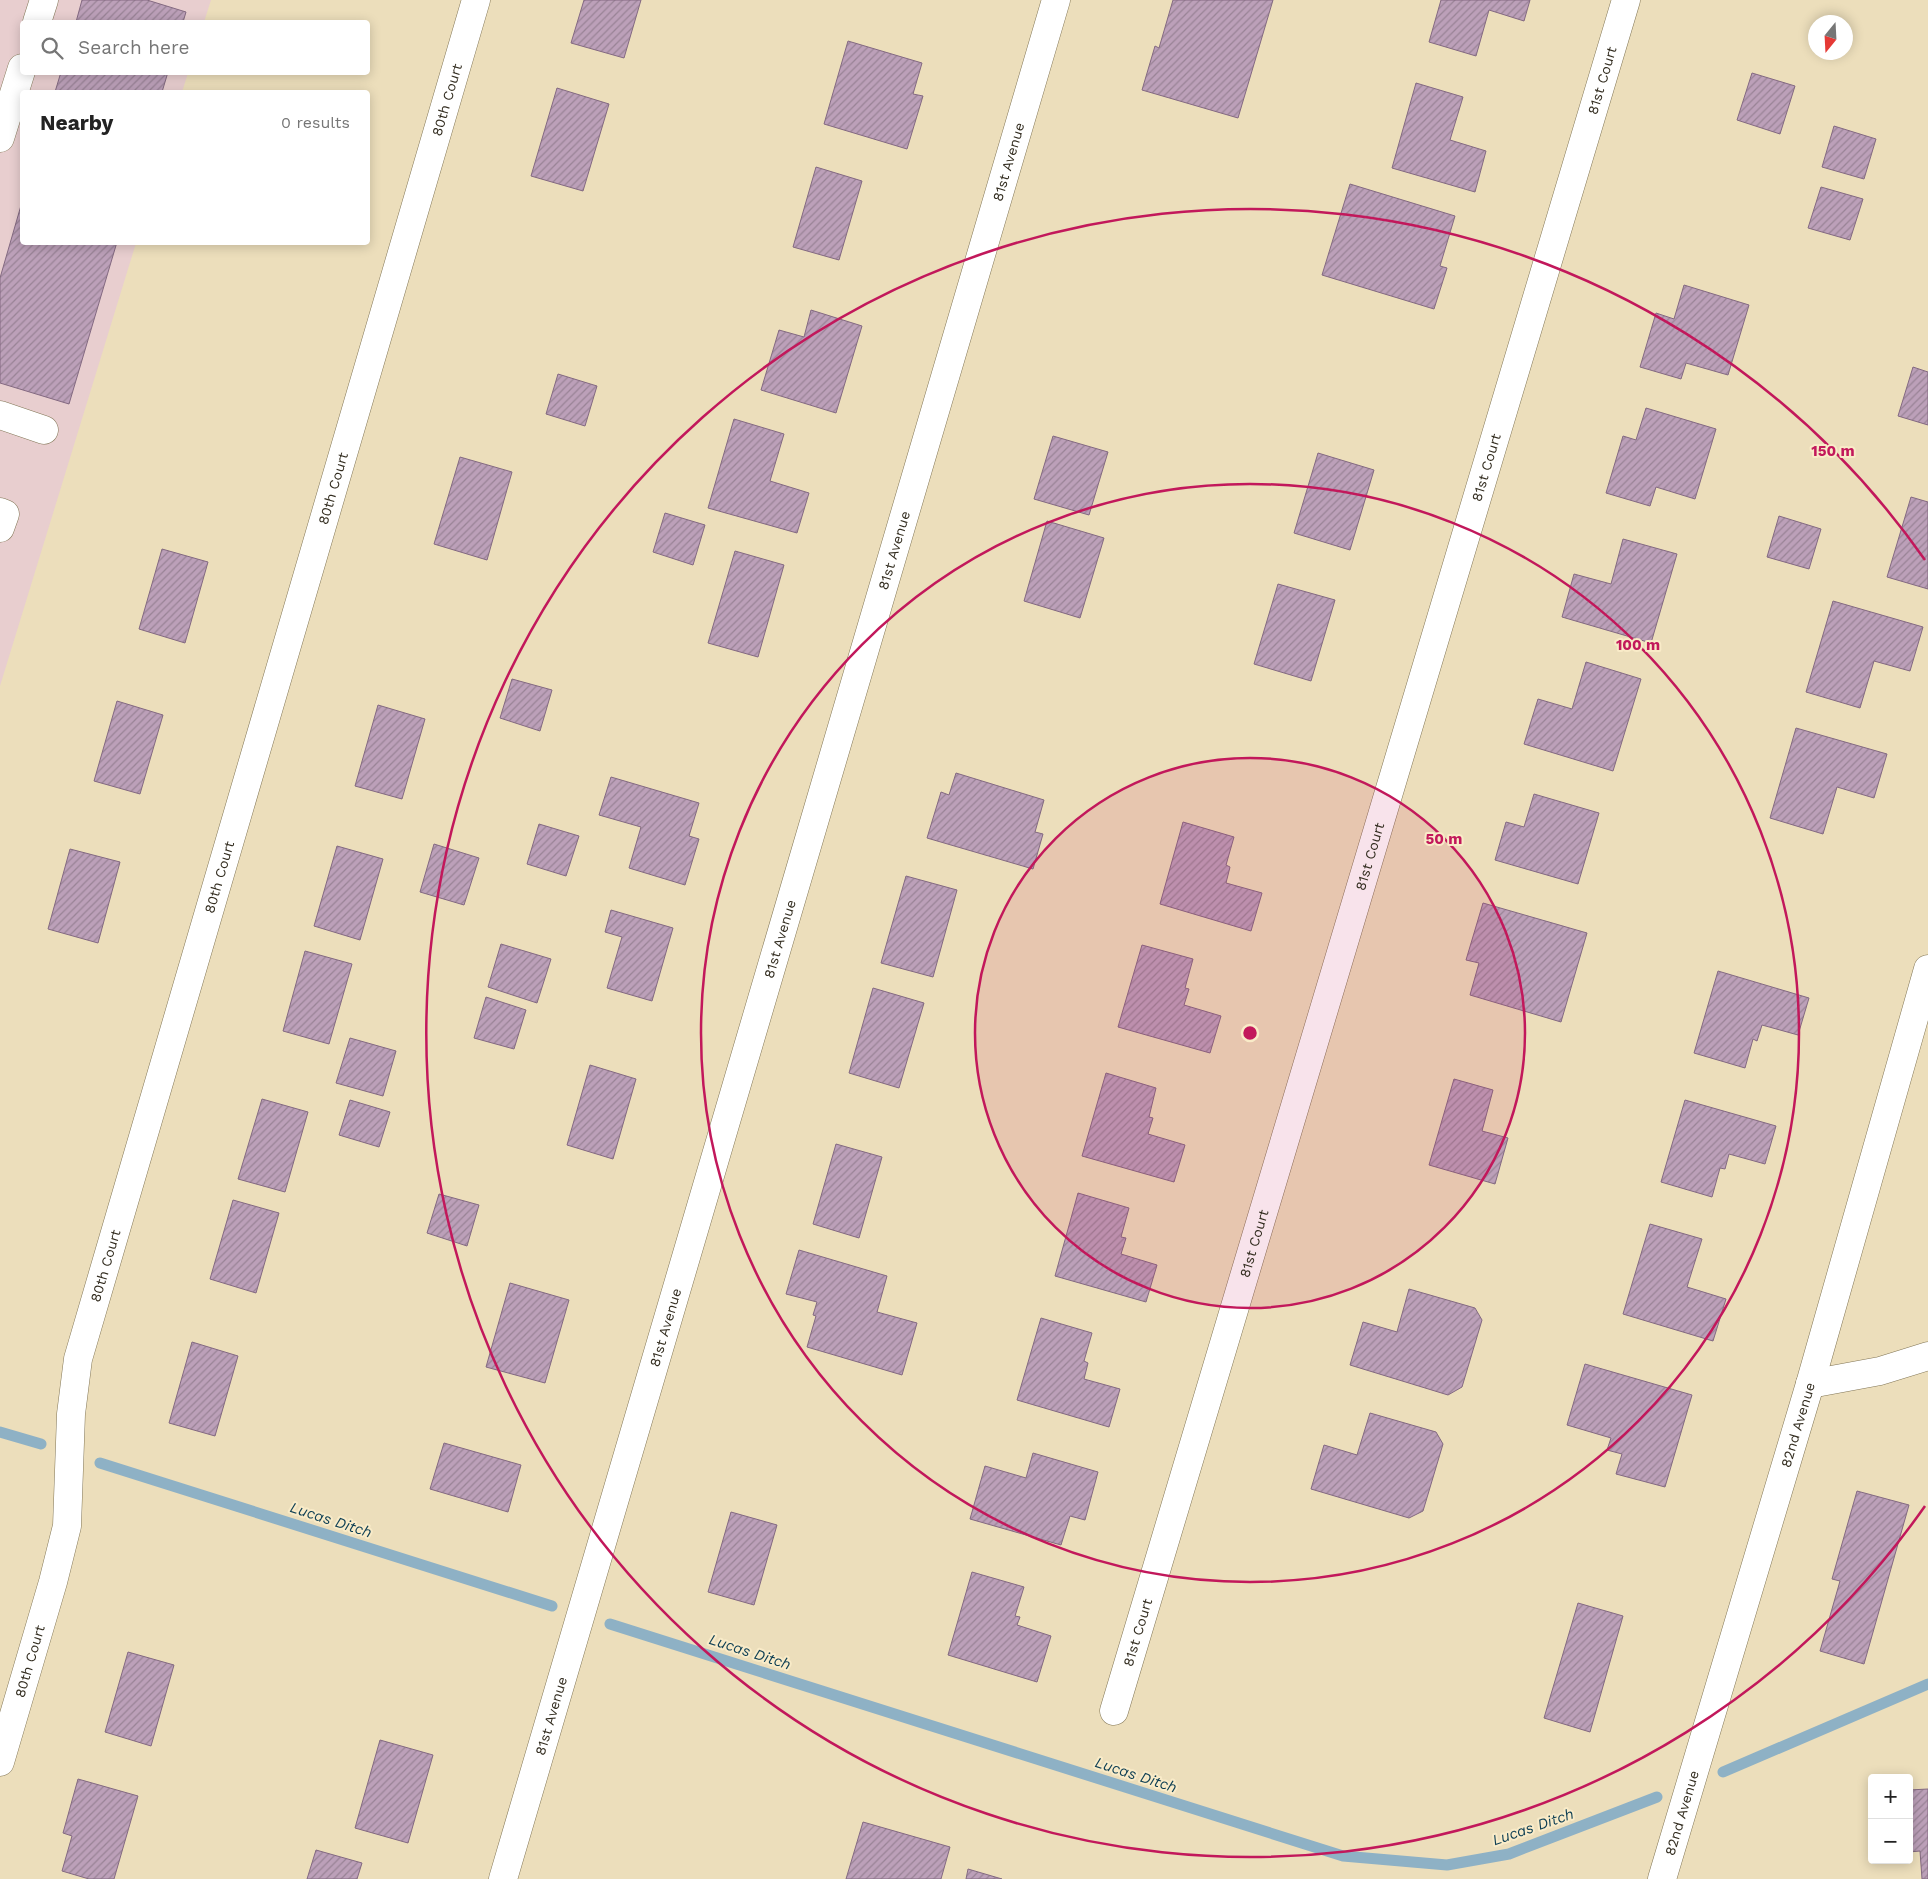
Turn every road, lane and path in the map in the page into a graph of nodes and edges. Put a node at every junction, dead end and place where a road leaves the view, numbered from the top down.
1 (44, 0) edge
2 (476, 0) edge
3 (1056, 0) edge
4 (1626, 0) edge
5 (38, 20) edge
6 (20, 74) edge
7 (0, 138) edge
8 (0, 415) edge
9 (44, 430) dead end
10 (0, 512) edge
11 (0, 528) edge
12 (1928, 969) edge
13 (1928, 1356) edge
14 (1810, 1384) junction
15 (1114, 1711) dead end
16 (0, 1762) edge
17 (503, 1879) edge
18 (1662, 1879) edge

1 - 5 street
2 - 16 street, 80th Court
3 - 17 street, 81st Avenue
4 - 15 street, 81st Court
6 - 7 street
8 - 9 street
10 - 11 street
12 - 14 street, 82nd Avenue
13 - 14 street
14 - 18 street, 82nd Avenue

